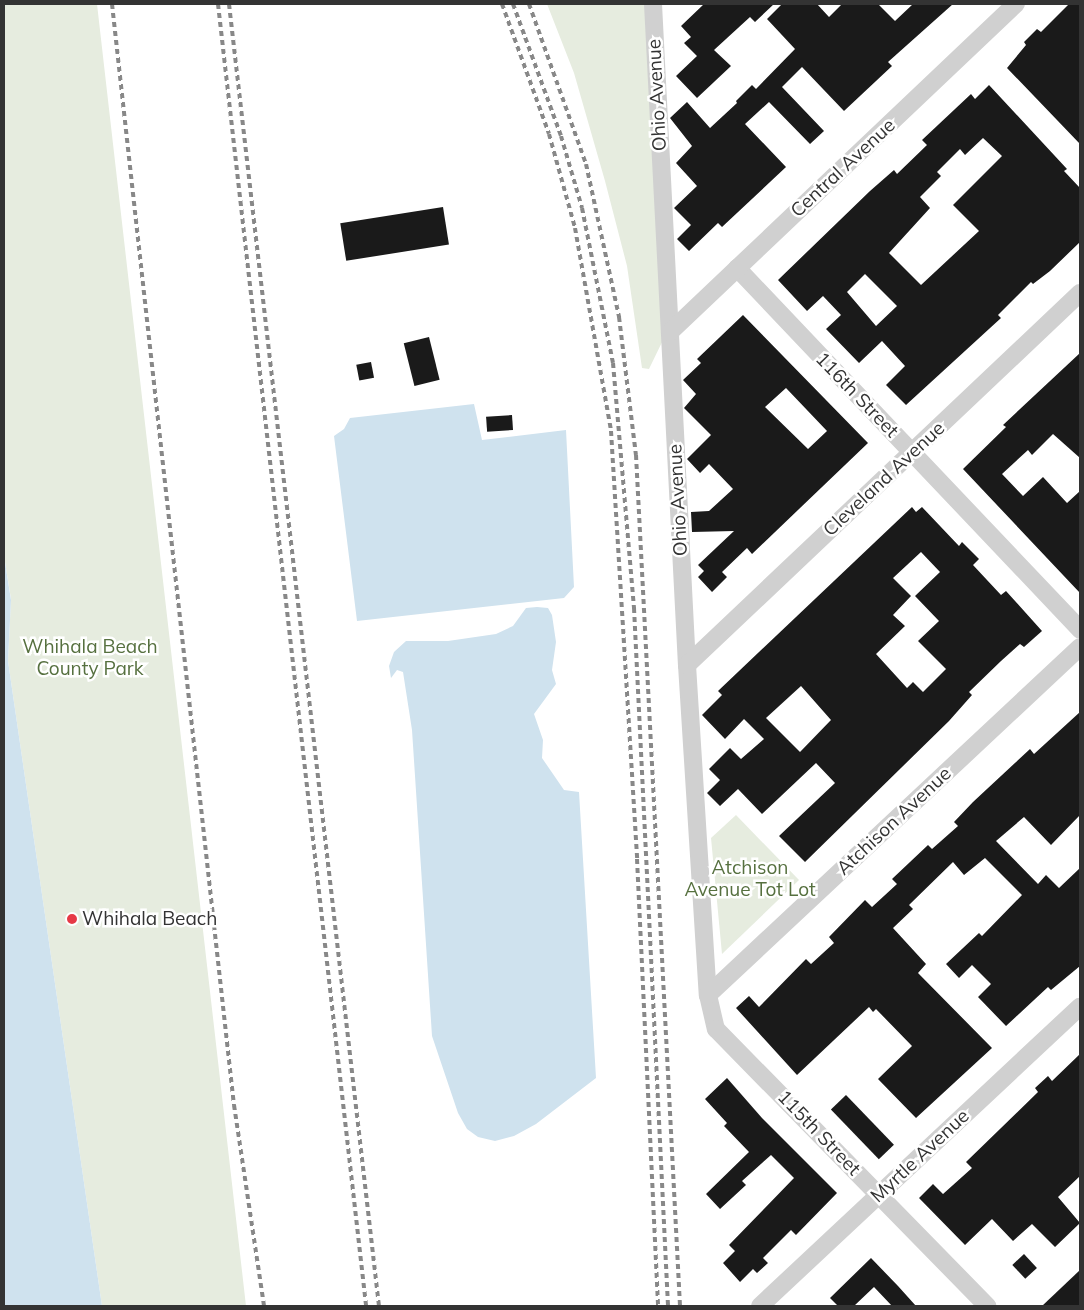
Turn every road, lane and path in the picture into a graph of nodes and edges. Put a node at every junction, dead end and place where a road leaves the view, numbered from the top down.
1 (653, 4) edge
2 (1016, 4) edge
3 (737, 268) junction
4 (1080, 293) edge
5 (670, 332) junction
6 (912, 453) junction
7 (1080, 630) edge
8 (1080, 647) edge
9 (687, 664) junction
10 (708, 995) junction
11 (1080, 1007) edge
12 (879, 1194) junction
13 (760, 1306) edge
14 (987, 1306) edge

1 - 5 street, Ohio Avenue
2 - 3 street, Central Avenue
3 - 5 street, Central Avenue
3 - 6 street, 116th Street
4 - 6 street, Cleveland Avenue
5 - 9 street, Ohio Avenue
6 - 7 street, 116th Street
6 - 9 street, Cleveland Avenue
8 - 10 street, Atchison Avenue
9 - 10 street, Ohio Avenue
10 - 12 street, 115th Street
11 - 12 street, Myrtle Avenue
12 - 13 street, Myrtle Avenue
12 - 14 street, 115th Street

